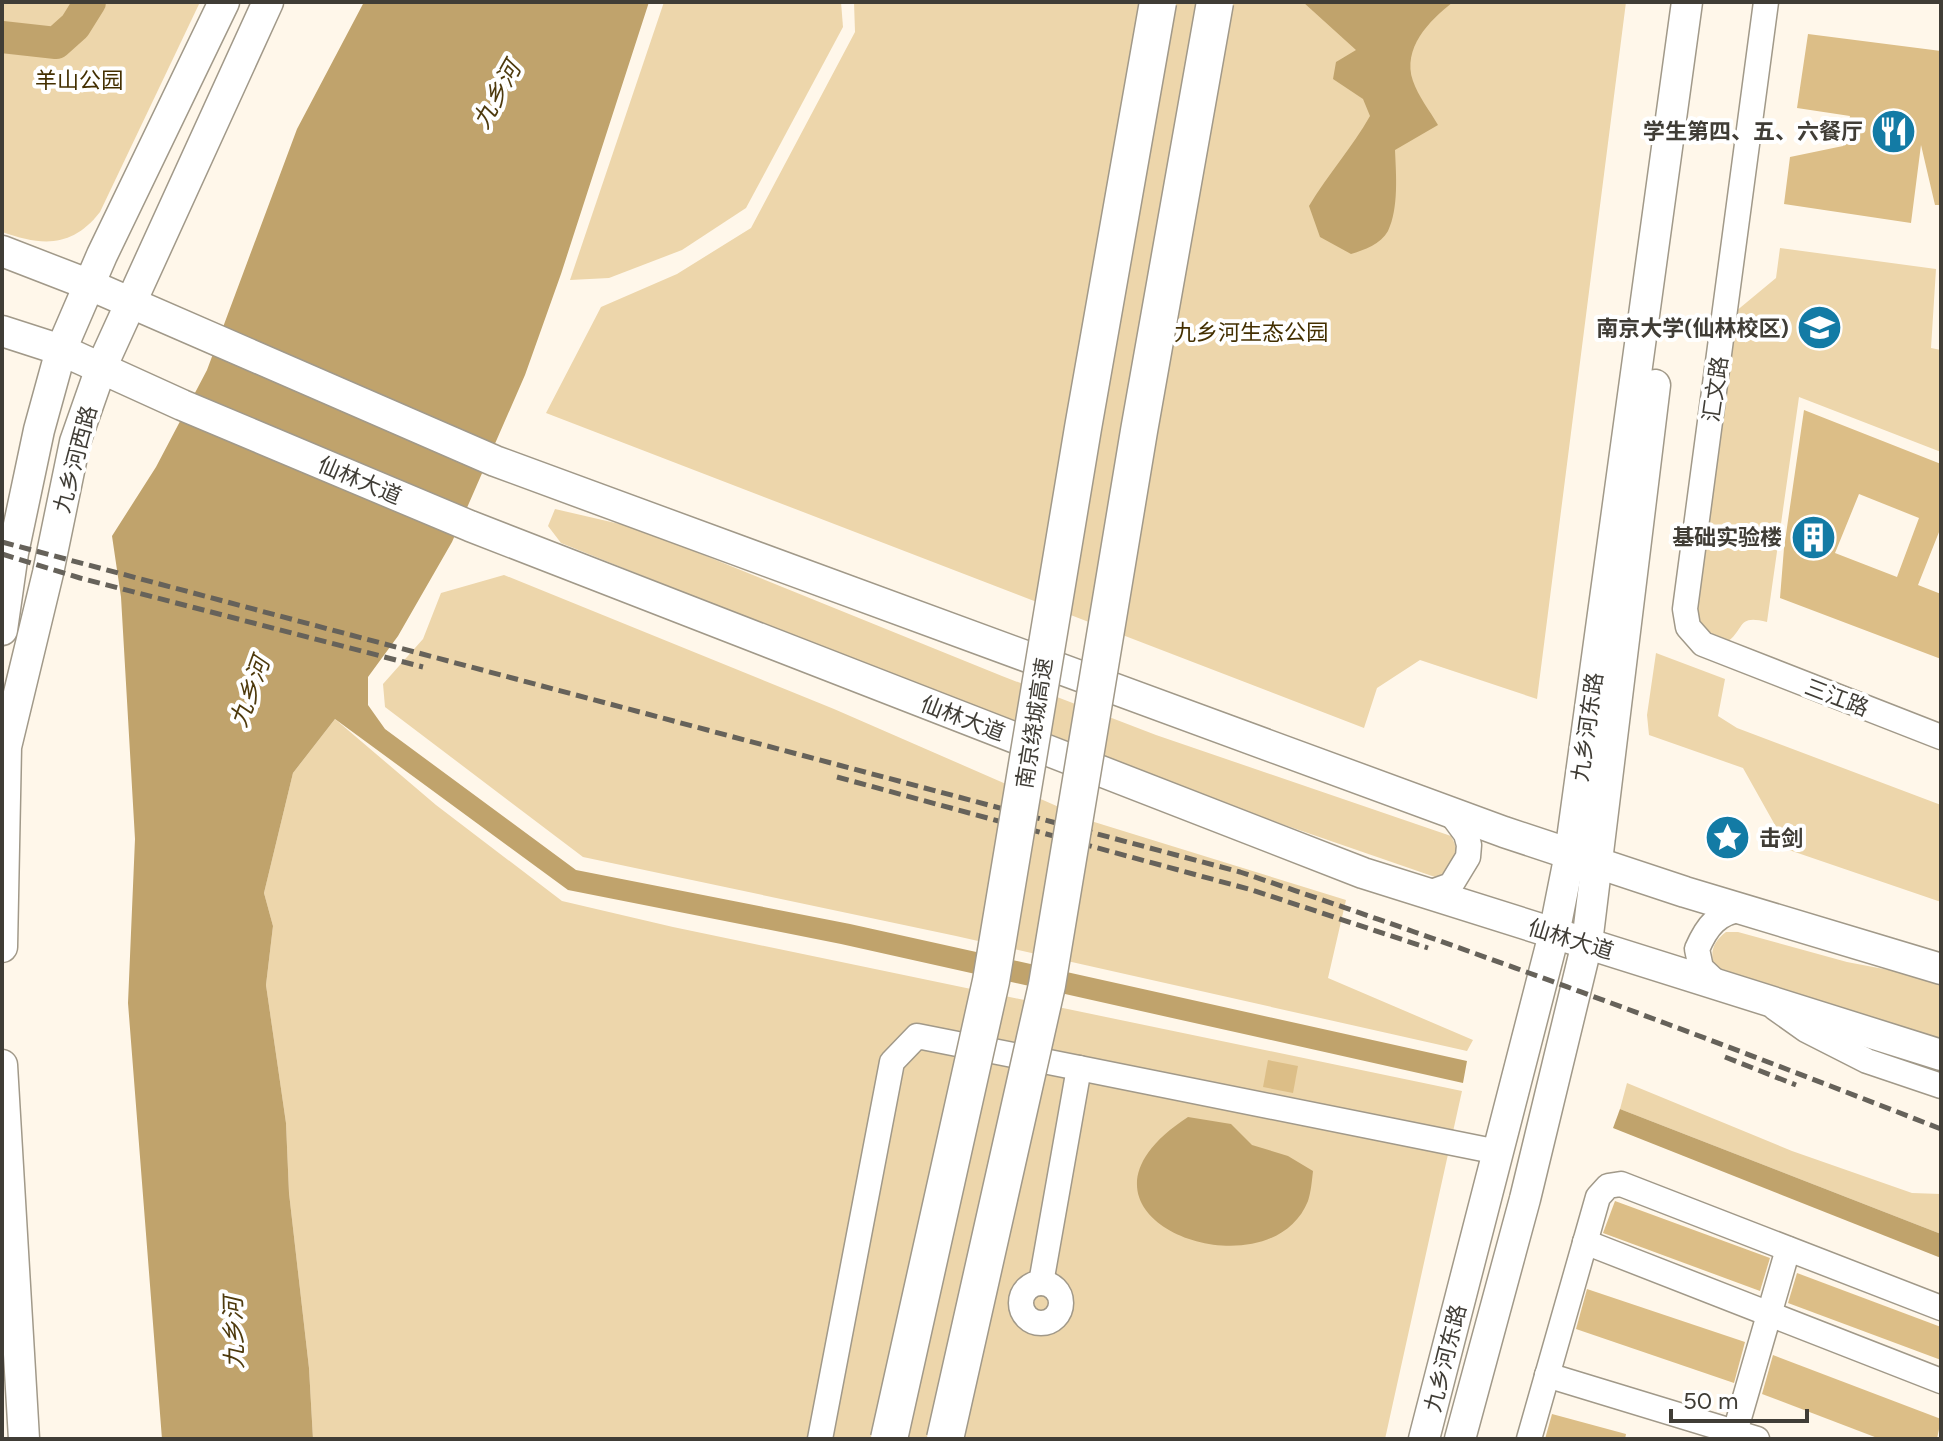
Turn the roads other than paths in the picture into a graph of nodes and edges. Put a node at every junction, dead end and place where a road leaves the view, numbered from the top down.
1 (224, 2) edge
2 (268, 2) edge
3 (1158, 2) edge
4 (1215, 2) edge
5 (1687, 2) edge
6 (1704, 2) edge
7 (1766, 2) edge
8 (2, 251) edge
9 (90, 285) junction
10 (130, 303) junction
11 (2, 331) edge
12 (61, 350) junction
13 (101, 368) junction
14 (2, 630) edge
15 (1733, 656) joint
16 (1941, 737) edge
17 (1449, 811) junction
18 (1584, 858) junction
19 (1426, 894) junction
20 (1743, 909) junction
21 (1554, 934) junction
22 (1587, 943) junction
23 (2, 947) edge
24 (1941, 969) edge
25 (1719, 985) junction
26 (1763, 999) junction
27 (1941, 1055) edge
28 (2, 1065) edge
29 (1079, 1068) junction
30 (1941, 1086) edge
31 (1498, 1152) junction
32 (1585, 1242) junction
33 (1788, 1249) junction
34 (1041, 1283) dead end
35 (1941, 1308) edge
36 (1768, 1313) junction
37 (10, 1334) edge
38 (1547, 1375) junction
39 (1941, 1381) edge
40 (1746, 1436) edge
41 (24, 1439) edge
42 (820, 1439) edge
43 (889, 1439) edge
44 (945, 1439) edge
45 (1424, 1439) edge
46 (1460, 1439) edge
47 (1529, 1439) edge

1 - 9 main road, 九乡河西路
2 - 10 main road, 九乡河西路
3 - 43 highway, 南京绕城高速, bridge
4 - 44 highway, bridge
5 - 18 main road, 九乡河东路
6 - 18 main road, 九乡河东路
7 - 15 street, 汇文路
8 - 9 main road
9 - 10 main road
9 - 12 main road, 九乡河西路
10 - 13 main road, 九乡河西路
10 - 17 main road
11 - 12 main road, 仙林大道
12 - 13 main road, 仙林大道
12 - 14 main road, 九乡河西路
13 - 19 main road, 仙林大道
13 - 23 main road, 九乡河西路
15 - 16 street, 三江路
17 - 18 main road
17 - 19 street
18 - 20 main road
18 - 21 main road, 九乡河东路
18 - 22 main road, 九乡河东路
19 - 21 main road, 仙林大道
20 - 24 main road
20 - 25 street
21 - 22 main road, 仙林大道
21 - 31 main road, 九乡河东路
22 - 25 main road, 仙林大道
22 - 46 main road, 九乡河东路
25 - 26 main road, 仙林大道
26 - 27 main road, 仙林大道
26 - 30 street
28 - 37 main road
29 - 31 street
29 - 34 street
29 - 42 street
31 - 45 main road, 九乡河东路
32 - 33 street
32 - 36 street
32 - 38 street
33 - 35 street
33 - 36 street
36 - 39 street
36 - 40 street
37 - 41 main road
38 - 40 street
38 - 47 street

